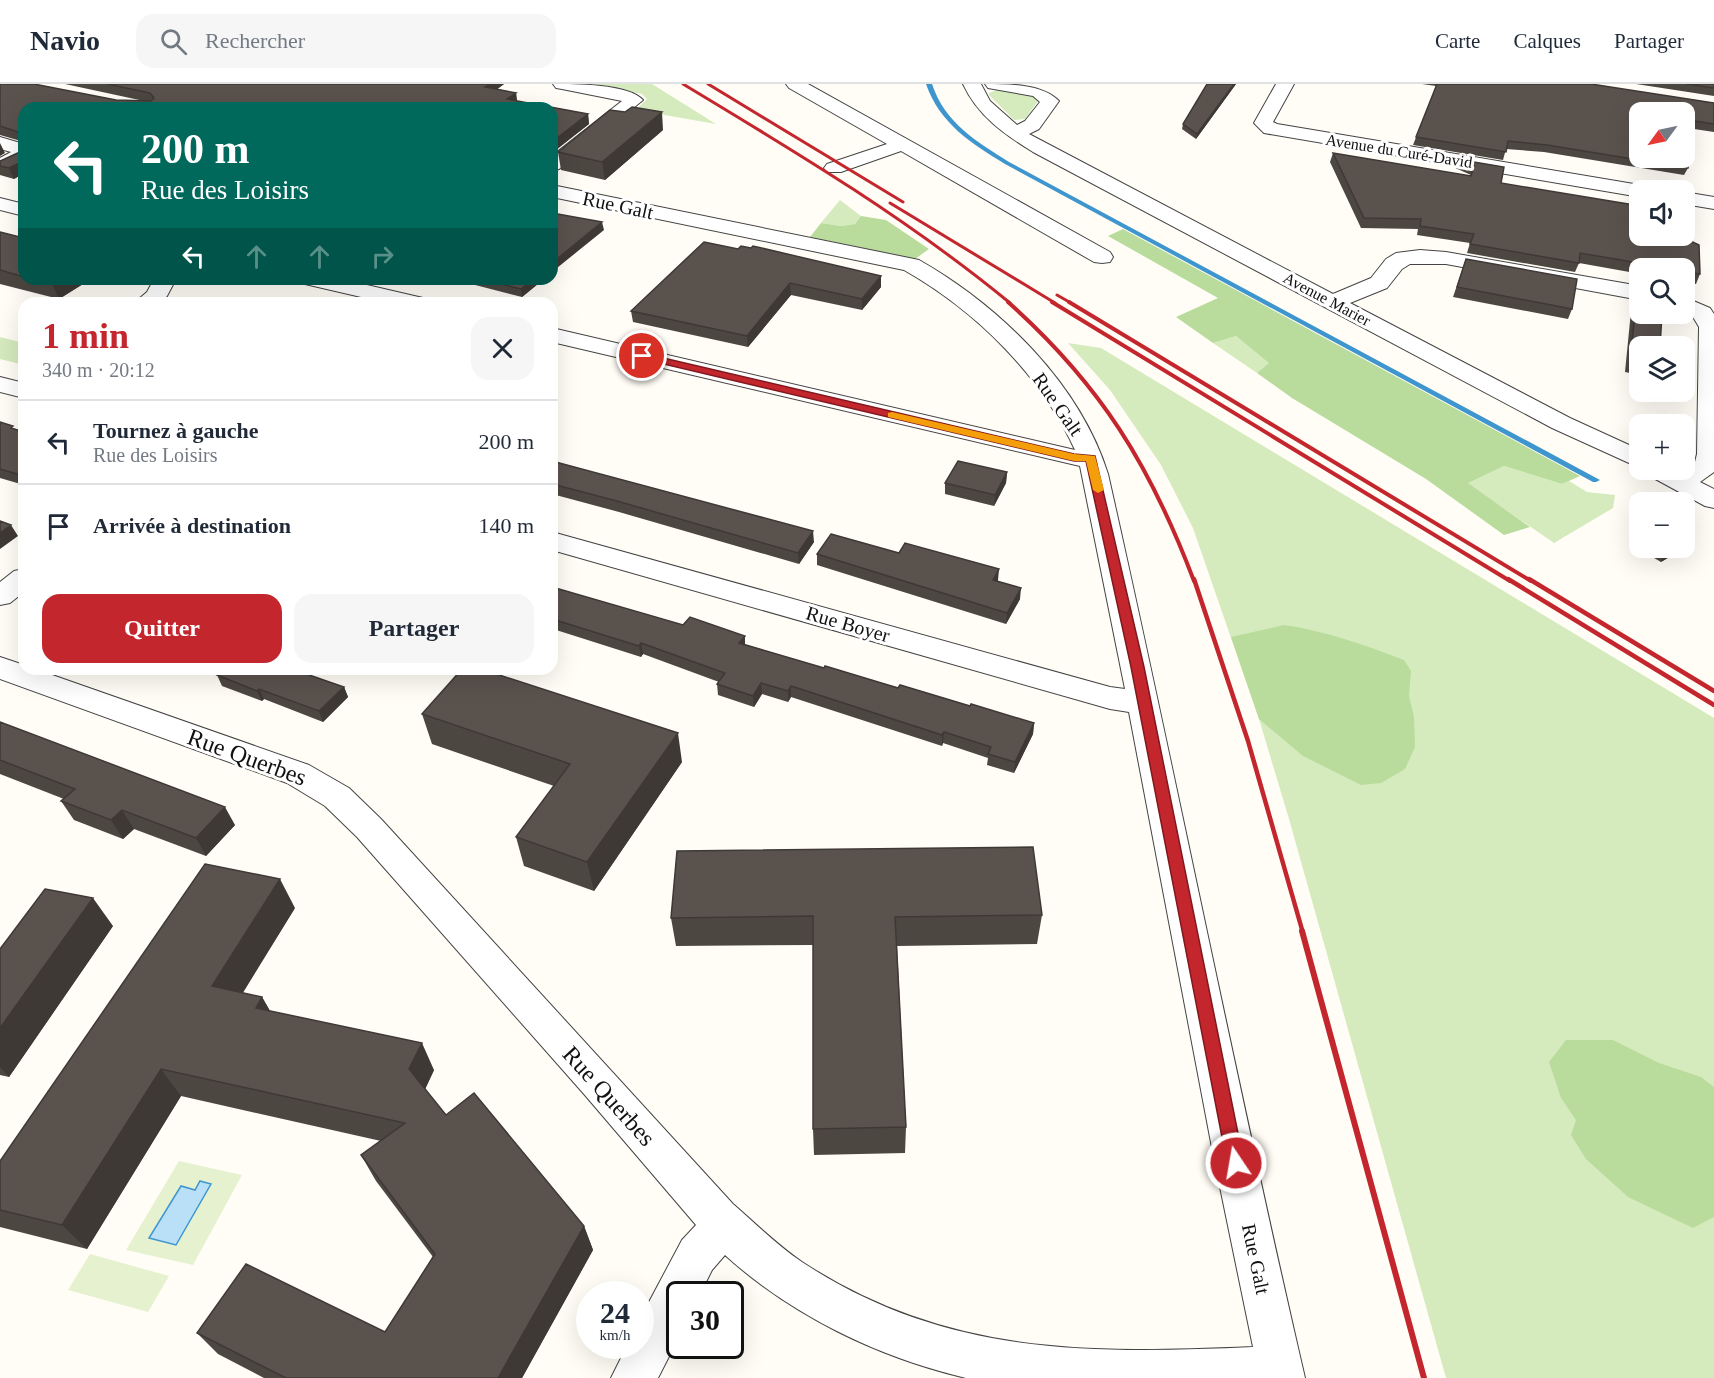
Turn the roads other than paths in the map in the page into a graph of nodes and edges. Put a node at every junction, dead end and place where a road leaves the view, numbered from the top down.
1 (562, 84) edge
2 (795, 84) edge
3 (972, 84) edge
4 (994, 84) edge
5 (1285, 84) edge
6 (1016, 133) junction
7 (0, 143) edge
8 (904, 144) junction
9 (18, 148) edge
10 (18, 154) edge
11 (558, 160) edge
12 (0, 166) edge
13 (834, 168) dead end
14 (1629, 189) edge
15 (558, 192) edge
16 (1695, 200) edge
17 (1714, 203) edge
18 (0, 204) edge
19 (18, 208) edge
20 (1102, 257) dead end
21 (333, 285) edge
22 (398, 285) edge
23 (1629, 291) edge
24 (370, 297) edge
25 (383, 297) edge
26 (1332, 302) junction
27 (1695, 310) edge
28 (558, 336) edge
29 (0, 384) edge
30 (18, 389) edge
31 (1629, 455) edge
32 (1091, 458) junction
33 (1676, 480) edge
34 (1682, 483) junction
35 (1714, 500) edge
36 (558, 543) edge
37 (18, 582) edge
38 (0, 596) edge
39 (0, 668) edge
40 (18, 674) edge
41 (20, 675) edge
42 (1144, 703) junction
43 (725, 1223) junction
44 (1281, 1374) edge
45 (634, 1378) edge

1 - 11 street
2 - 8 street
3 - 6 street, Avenue Marier
4 - 6 street
5 - 14 street, Avenue du Curé-David
6 - 26 street, Avenue Marier
7 - 9 street
8 - 13 street
8 - 20 street
10 - 12 street
15 - 32 street, Rue Galt
16 - 17 street
18 - 19 street
21 - 24 street
22 - 25 street
23 - 26 street
26 - 31 street, Avenue Marier
27 - 34 street
28 - 32 street
29 - 30 street
32 - 42 street, Rue Galt
33 - 34 street
34 - 35 street
36 - 42 street, Rue Boyer
37 - 38 street
39 - 40 street, Rue Querbes
41 - 43 street, Rue Querbes
42 - 44 street, Rue Galt
43 - 44 street, Rue Querbes
43 - 45 street

